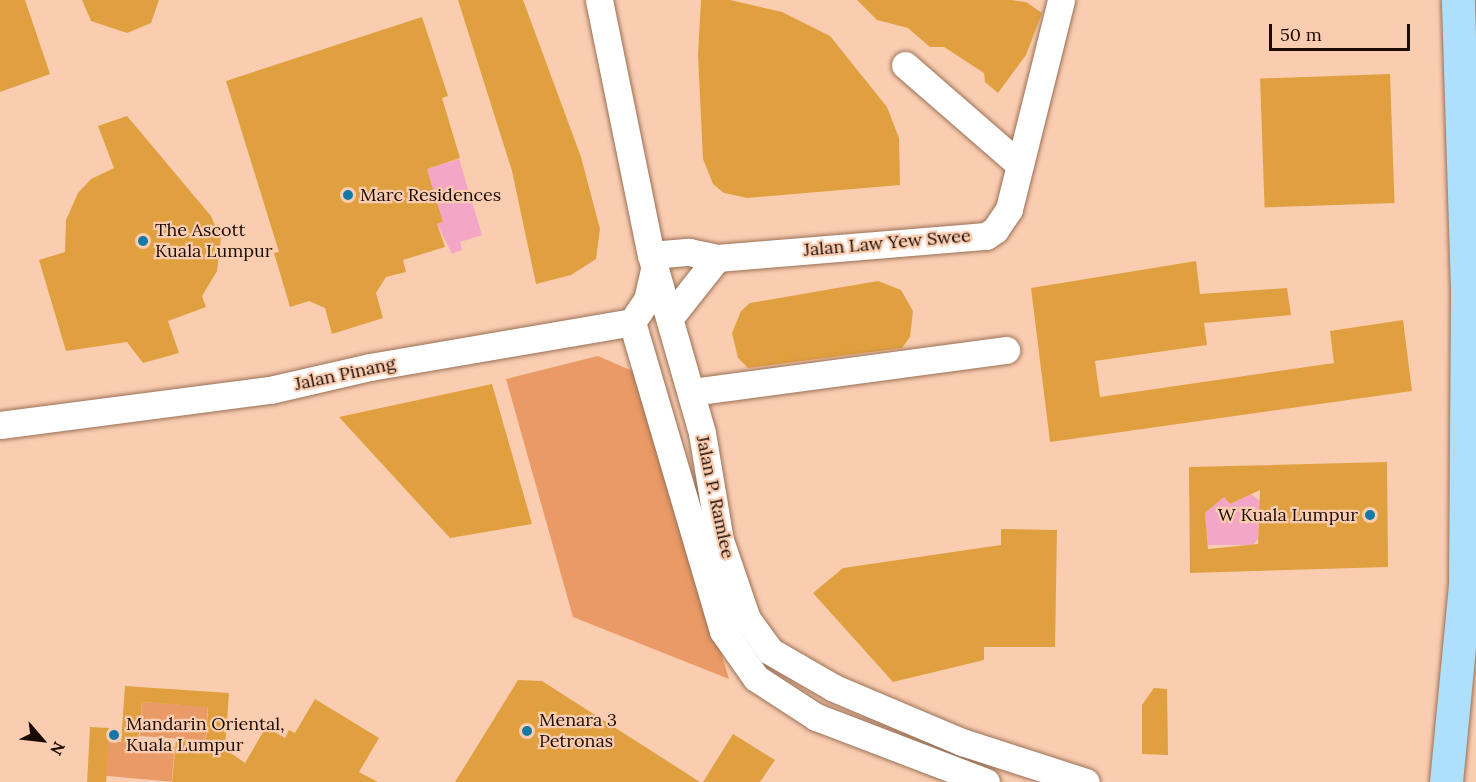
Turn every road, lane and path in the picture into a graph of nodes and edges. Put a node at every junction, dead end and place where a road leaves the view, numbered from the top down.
1 (599, 0) edge
2 (1061, 0) edge
3 (1458, 0) edge
4 (905, 65) dead end
5 (1020, 165) junction
6 (717, 258) junction
7 (653, 262) junction
8 (671, 316) junction
9 (632, 322) junction
10 (678, 343) junction
11 (1006, 350) dead end
12 (691, 392) junction
13 (0, 425) edge
14 (690, 471) dead end
15 (1455, 727) junction
16 (986, 782) edge
17 (1086, 782) edge
18 (1423, 782) edge
19 (1446, 782) edge

1 - 7 street, Jalan P. Ramlee
2 - 5 street, Jalan Law Yew Swee
3 - 15 main road
4 - 5 street
5 - 6 street, Jalan Law Yew Swee
6 - 7 street, Jalan Law Yew Swee
6 - 8 street
7 - 8 street, Jalan P. Ramlee
7 - 9 street
8 - 10 street, Jalan P. Ramlee
9 - 13 street, Jalan Pinang
9 - 16 street, Jalan P. Ramlee
10 - 12 street, Jalan P. Ramlee
10 - 14 street
11 - 12 street
12 - 17 street, Jalan P. Ramlee
15 - 18 main road
15 - 19 main road

